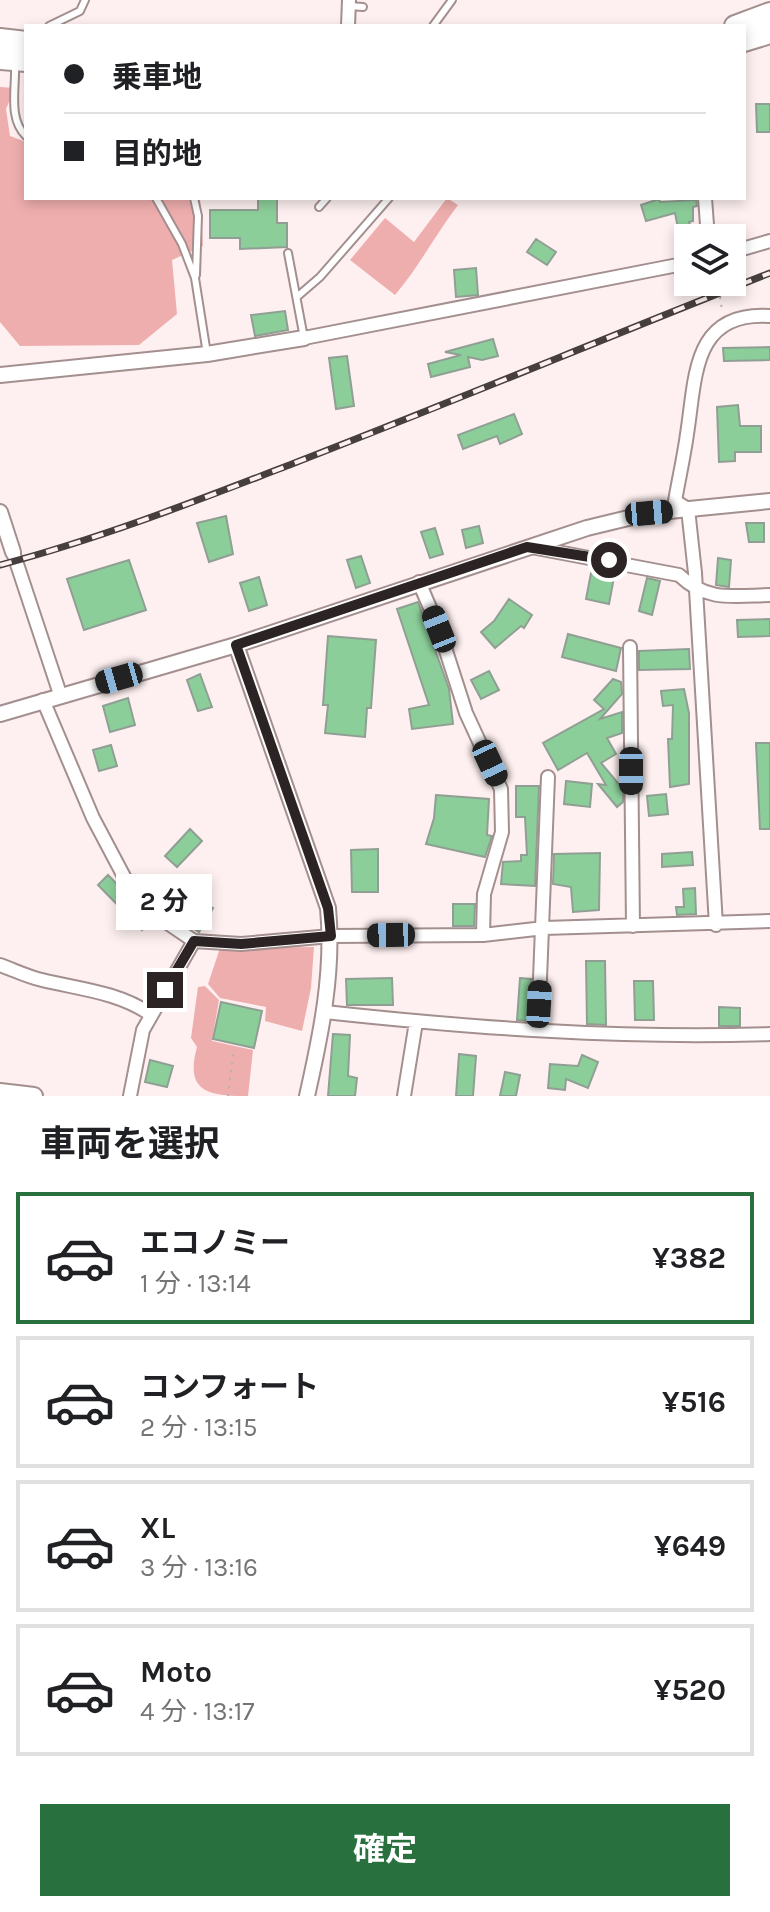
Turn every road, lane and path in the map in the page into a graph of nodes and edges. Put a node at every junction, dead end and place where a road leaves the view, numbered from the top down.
1 (85, 0) edge
2 (452, 0) edge
3 (349, 3) edge
4 (363, 7) dead end
5 (770, 13) edge
6 (53, 24) edge
7 (348, 24) edge
8 (434, 24) edge
9 (740, 24) edge
10 (770, 33) edge
11 (0, 39) edge
12 (746, 40) edge
13 (24, 42) edge
14 (14, 60) edge
15 (24, 134) edge
16 (157, 200) edge
17 (194, 200) edge
18 (325, 200) edge
19 (387, 200) edge
20 (705, 200) edge
21 (319, 207) dead end
22 (707, 224) edge
23 (770, 241) edge
24 (746, 248) edge
25 (288, 253) dead end
26 (674, 266) edge
27 (195, 278) junction
28 (298, 296) junction
29 (718, 296) edge
30 (770, 316) edge
31 (724, 323) junction
32 (304, 338) junction
33 (207, 354) junction
34 (0, 375) edge
35 (770, 501) edge
36 (688, 509) junction
37 (0, 512) edge
38 (527, 547) junction
39 (13, 552) joint
40 (419, 582) junction
41 (695, 590) junction
42 (770, 595) edge
43 (236, 645) junction
44 (630, 647) dead end
45 (60, 694) junction
46 (43, 700) junction
47 (0, 714) edge
48 (548, 777) dead end
49 (770, 921) edge
50 (716, 925) junction
51 (633, 926) junction
52 (544, 928) junction
53 (483, 935) junction
54 (331, 936) junction
55 (194, 941) junction
56 (0, 965) edge
57 (325, 1012) junction
58 (150, 1014) junction
59 (416, 1022) junction
60 (538, 1029) junction
61 (770, 1034) edge
62 (234, 1049) dead end
63 (0, 1092) edge
64 (34, 1096) edge
65 (130, 1096) edge
66 (228, 1096) edge
67 (307, 1096) edge
68 (404, 1096) edge

1 - 6 lane
2 - 8 lane
3 - 4 lane
3 - 7 street
5 - 9 highway
10 - 12 highway
11 - 13 highway
14 - 15 lane
16 - 27 lane
17 - 27 lane
18 - 21 lane
19 - 28 lane
20 - 22 street
23 - 24 street
25 - 28 lane
26 - 32 street
27 - 33 lane
28 - 32 lane
29 - 31 path
30 - 31 street
31 - 36 street
32 - 33 street
33 - 34 street
35 - 36 street
36 - 38 street
36 - 41 street
37 - 39 street
38 - 40 street
38 - 41 street
39 - 45 street
40 - 43 street
40 - 53 street
41 - 42 street
41 - 50 street
43 - 45 street
43 - 54 street
44 - 51 street
45 - 46 street
46 - 47 street
46 - 55 street
48 - 52 street
49 - 50 street
50 - 51 street
51 - 52 street
52 - 53 street
52 - 60 street
53 - 54 street
54 - 55 street
54 - 57 street
55 - 58 street
56 - 58 street
57 - 59 street
57 - 67 street
58 - 65 street
59 - 60 street
59 - 68 street
60 - 61 street
62 - 66 path
63 - 64 main road

